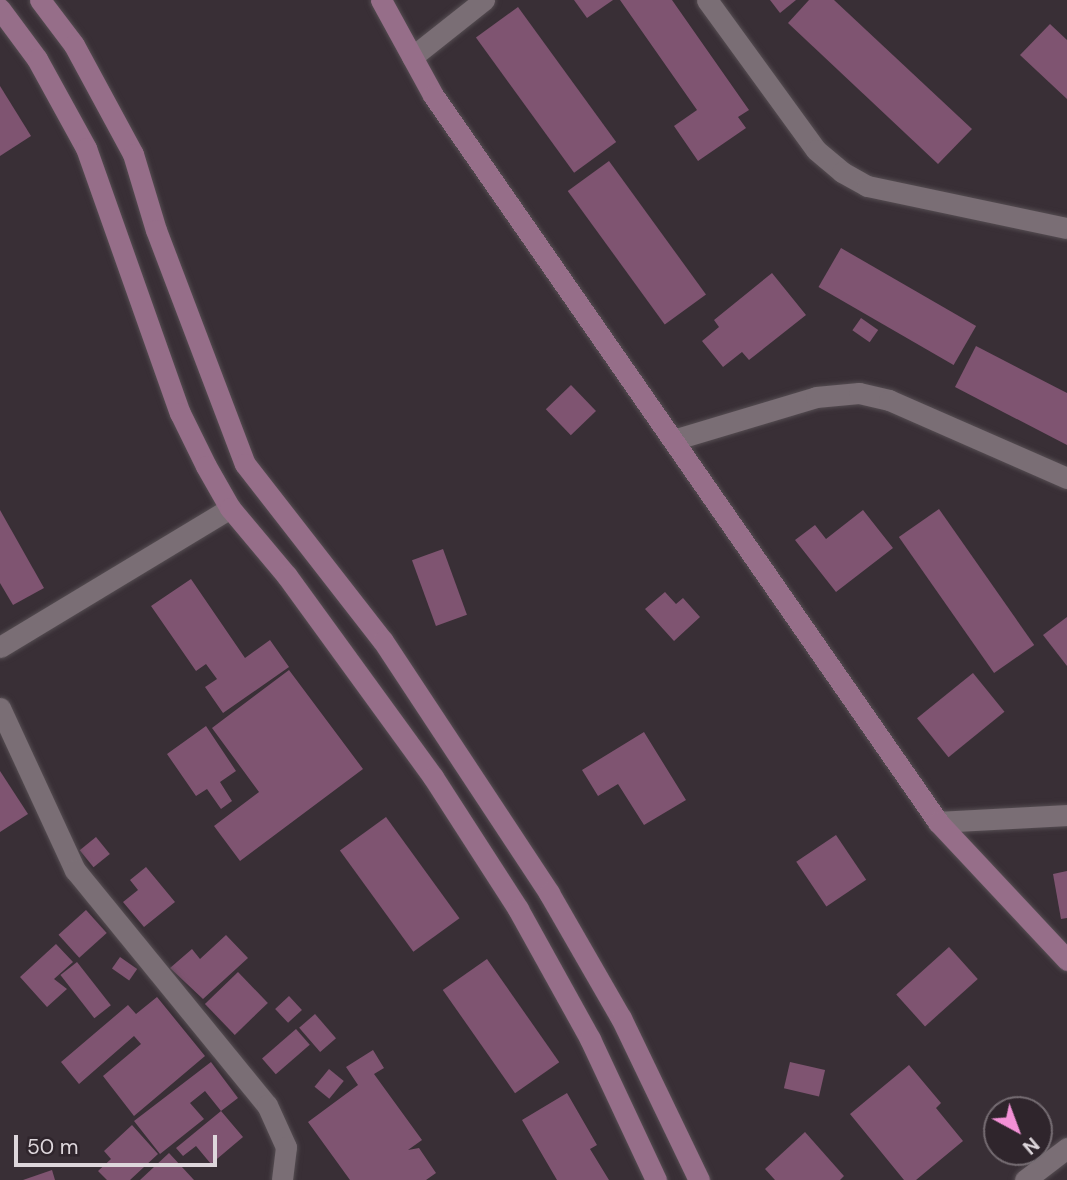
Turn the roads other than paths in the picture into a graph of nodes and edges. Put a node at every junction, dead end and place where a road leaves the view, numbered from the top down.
1 (40, 0) edge
2 (381, 0) edge
3 (484, 0) edge
4 (707, 0) edge
5 (0, 9) edge
6 (412, 57) junction
7 (1067, 228) edge
8 (673, 440) junction
9 (1067, 478) edge
10 (230, 508) junction
11 (0, 647) edge
12 (0, 708) edge
13 (1067, 815) edge
14 (938, 822) junction
15 (1060, 942) edge
16 (1067, 960) edge
17 (1067, 1148) edge
18 (282, 1180) edge
19 (656, 1180) edge
20 (699, 1180) edge
21 (1025, 1180) edge

1 - 20 street
2 - 6 street
3 - 6 street
4 - 7 street
5 - 10 street
6 - 8 street
8 - 9 street
8 - 14 street
10 - 11 street
10 - 19 street
12 - 18 street
13 - 14 street
14 - 15 street
15 - 16 street
17 - 21 street

